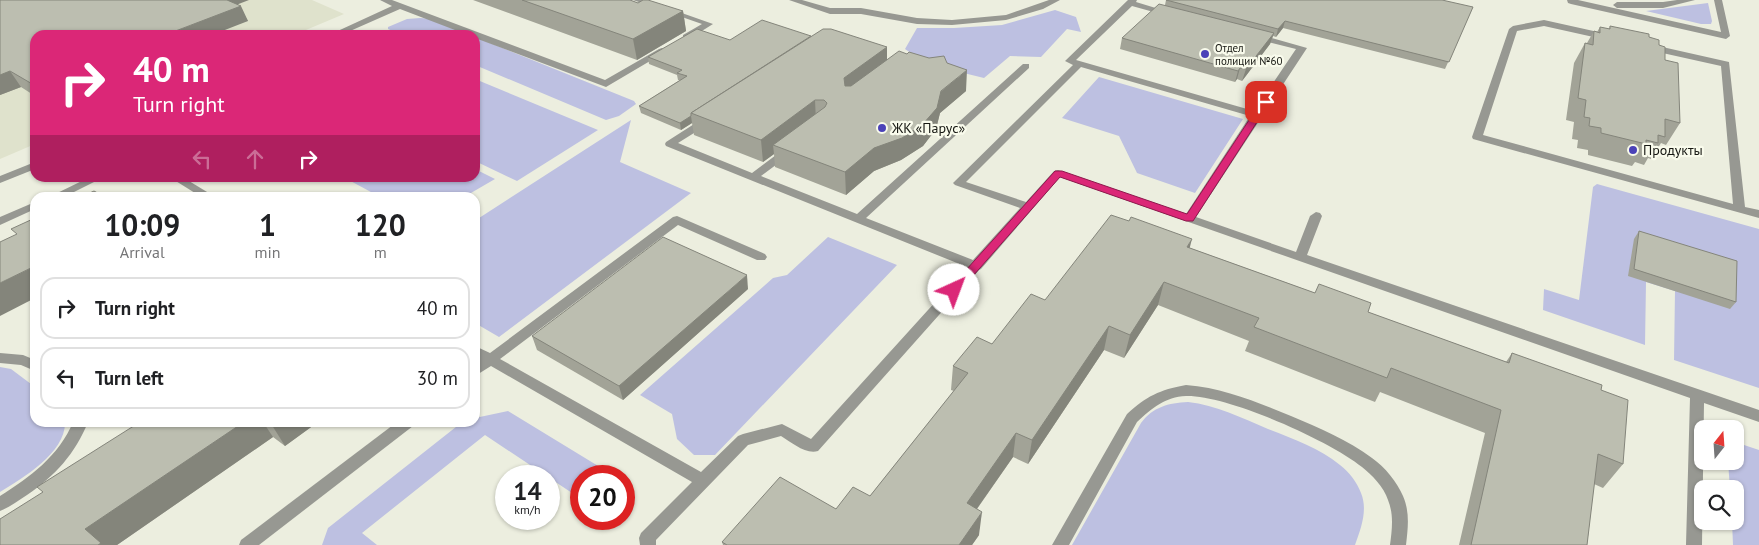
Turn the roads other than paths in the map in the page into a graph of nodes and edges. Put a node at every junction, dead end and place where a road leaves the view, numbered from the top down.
1 (384, 0) edge
2 (637, 0) edge
3 (793, 0) edge
4 (1056, 0) edge
5 (1690, 0) edge
6 (1718, 0) edge
7 (1568, 1) edge
8 (1131, 2) edge
9 (662, 4) edge
10 (400, 6) junction
11 (1176, 16) edge
12 (345, 30) edge
13 (463, 30) edge
14 (1250, 34) edge
15 (480, 36) edge
16 (1620, 40) edge
17 (1640, 45) edge
18 (1080, 64) junction
19 (1026, 66) dead end
20 (718, 113) edge
21 (1256, 115) junction
22 (800, 142) edge
23 (30, 167) edge
24 (753, 177) junction
25 (0, 180) edge
26 (87, 182) edge
27 (184, 182) edge
28 (65, 192) edge
29 (202, 192) edge
30 (30, 207) edge
31 (1029, 207) junction
32 (1739, 209) junction
33 (1759, 214) edge
34 (1316, 216) dead end
35 (1189, 218) junction
36 (858, 219) junction
37 (0, 221) edge
38 (761, 257) dead end
39 (1300, 257) junction
40 (977, 266) junction
41 (480, 355) edge
42 (0, 358) edge
43 (490, 360) junction
44 (30, 364) edge
45 (480, 368) edge
46 (1697, 395) junction
47 (1759, 416) edge
48 (79, 427) edge
49 (401, 427) edge
50 (703, 481) junction
51 (0, 504) edge
52 (247, 545) edge
53 (648, 545) edge
54 (1060, 545) edge
55 (1398, 545) edge
56 (1694, 545) edge

1 - 10 lane
2 - 9 lane
3 - 4 lane
5 - 7 lane
6 - 7 lane
8 - 11 lane
8 - 18 lane
9 - 15 lane
10 - 12 lane
10 - 13 lane
14 - 21 lane
16 - 32 lane
17 - 32 lane
18 - 21 lane
18 - 31 lane
19 - 36 lane
20 - 24 lane
21 - 35 lane
22 - 24 lane
23 - 25 lane
24 - 36 lane
26 - 28 lane
27 - 29 lane
30 - 37 lane
31 - 35 lane
31 - 40 lane
32 - 33 lane
34 - 39 lane
35 - 39 lane
36 - 40 lane
38 - 43 lane
39 - 46 lane
40 - 50 lane
41 - 43 lane
42 - 44 lane
43 - 45 lane
43 - 50 lane
46 - 47 lane
46 - 56 lane
48 - 51 lane
49 - 52 lane
50 - 53 lane
54 - 55 lane

